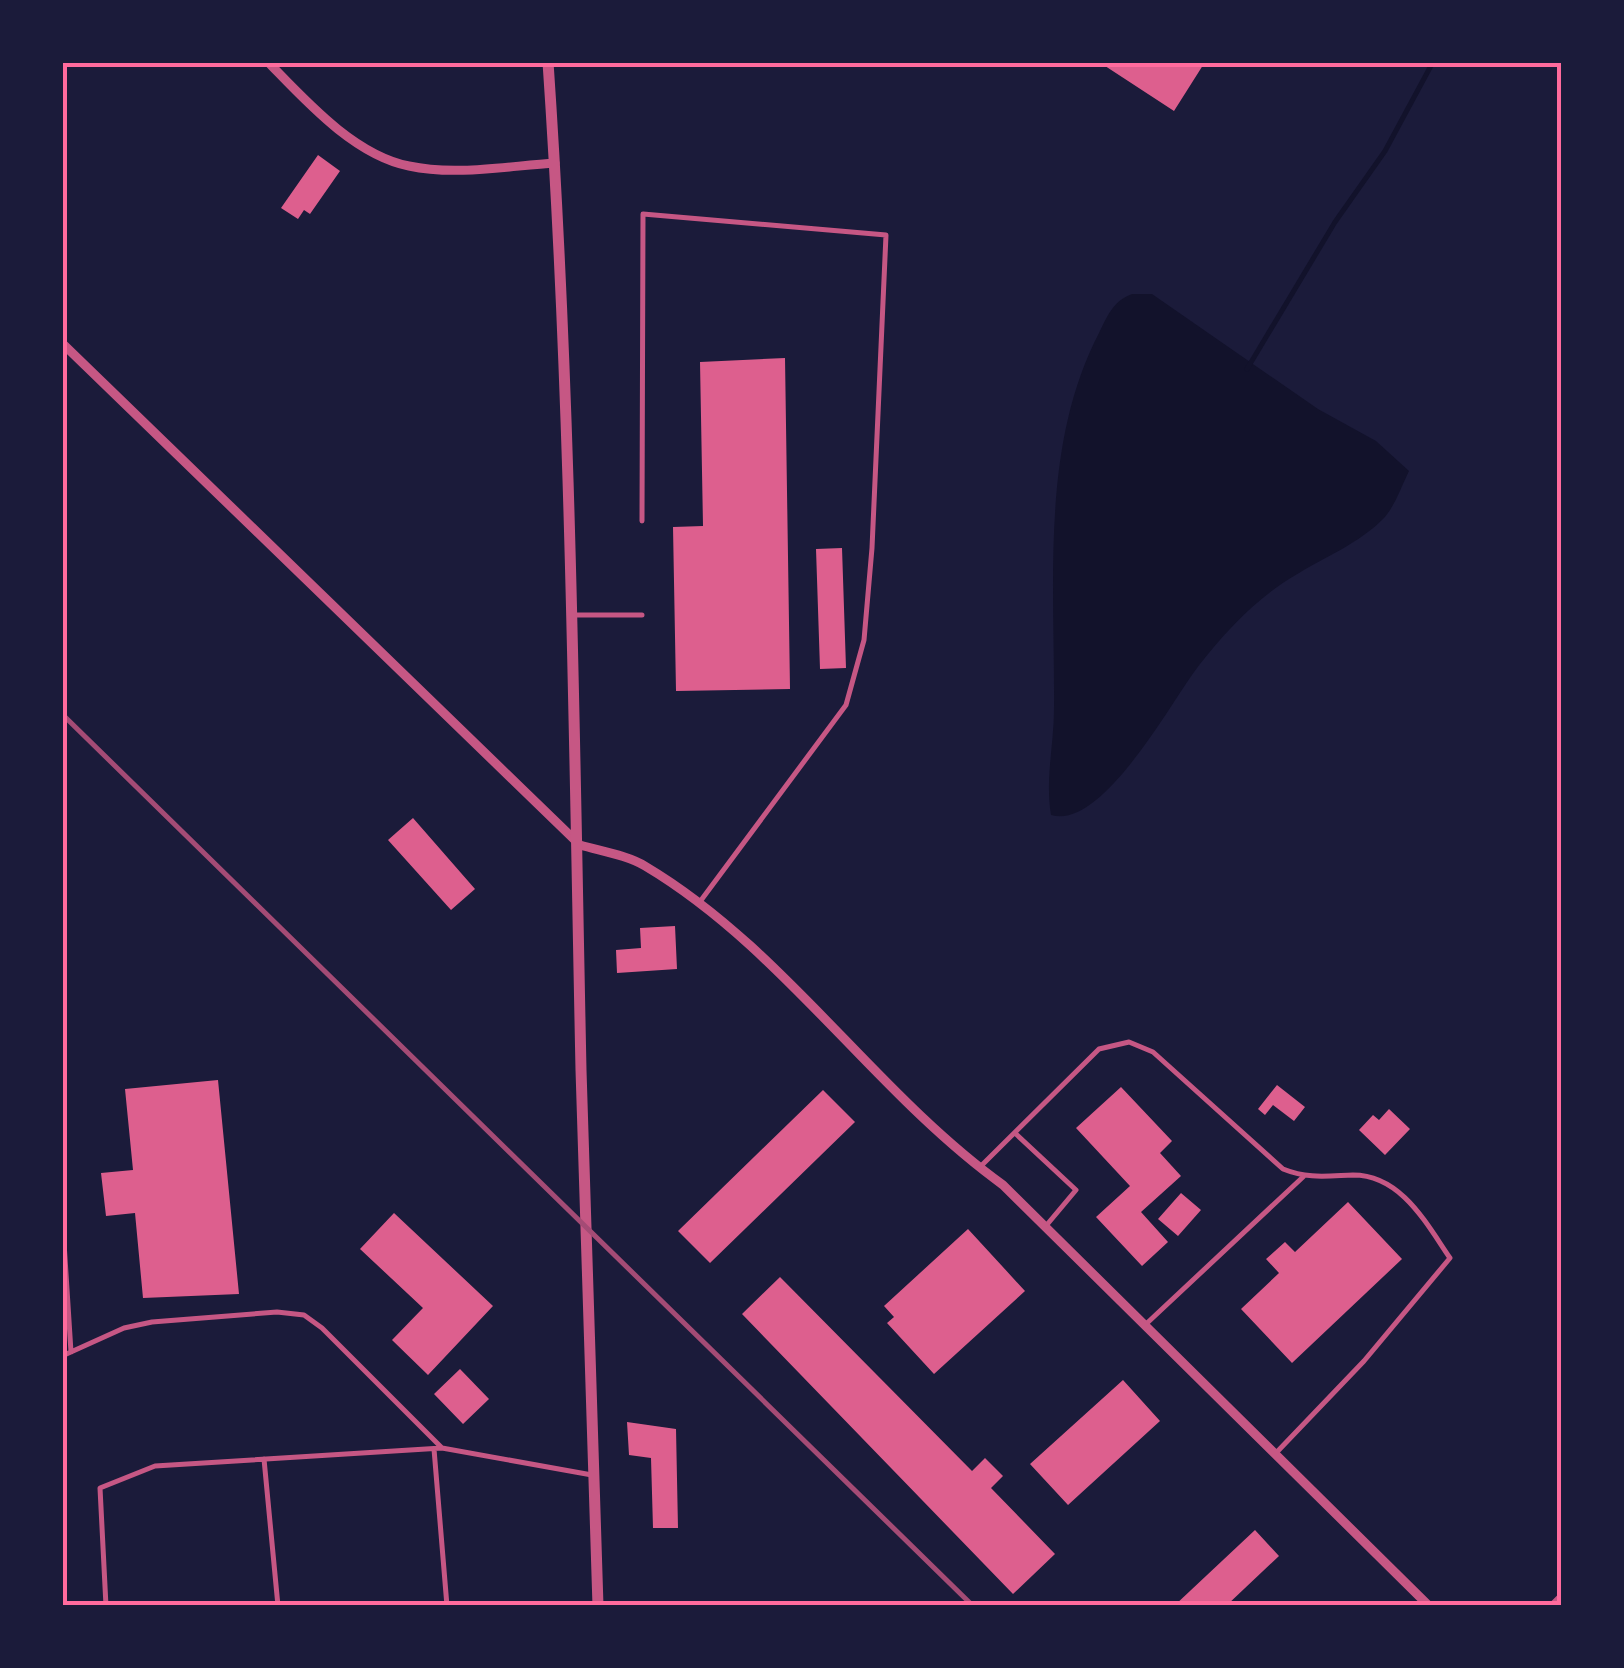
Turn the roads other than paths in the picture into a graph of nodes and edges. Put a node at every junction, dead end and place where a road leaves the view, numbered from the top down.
1 (268, 62) edge
2 (548, 62) edge
3 (555, 163) junction
4 (62, 343) edge
5 (642, 521) dead end
6 (572, 615) junction
7 (642, 615) dead end
8 (580, 845) junction
9 (697, 905) junction
10 (1016, 1134) junction
11 (980, 1168) junction
12 (1303, 1176) junction
13 (62, 1211) edge
14 (1046, 1227) junction
15 (1145, 1325) junction
16 (71, 1352) junction
17 (62, 1356) edge
18 (438, 1449) junction
19 (1276, 1454) junction
20 (264, 1458) junction
21 (595, 1476) junction
22 (1562, 1597) edge
23 (106, 1606) edge
24 (278, 1606) edge
25 (448, 1606) edge
26 (598, 1606) edge
27 (1429, 1606) edge
28 (1552, 1606) edge

1 - 3 street
2 - 3 street
3 - 6 street
4 - 8 street
5 - 9 lane
6 - 7 lane
6 - 8 street
8 - 9 street
8 - 21 street
9 - 11 street
10 - 11 lane
10 - 12 lane
10 - 14 lane
11 - 14 street
12 - 15 lane
12 - 19 lane
13 - 16 lane
14 - 15 street
15 - 19 street
16 - 17 lane
16 - 18 lane
18 - 20 lane
18 - 21 lane
18 - 25 lane
19 - 27 street
20 - 23 lane
20 - 24 lane
21 - 26 street
22 - 28 street

